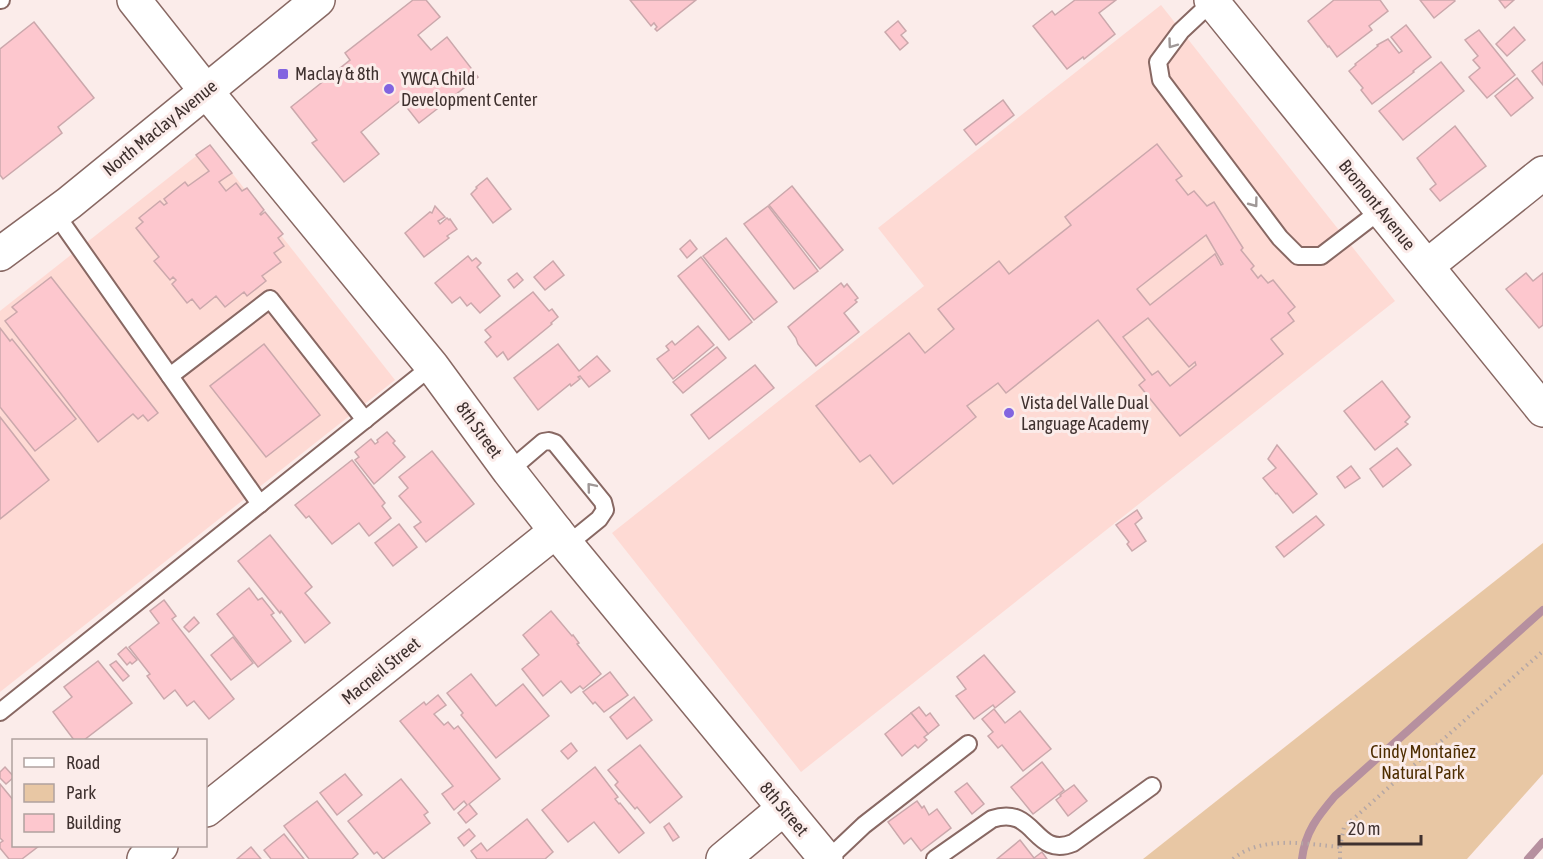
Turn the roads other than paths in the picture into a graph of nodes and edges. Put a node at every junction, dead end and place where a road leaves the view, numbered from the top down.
1 (134, 0) edge
2 (318, 0) edge
3 (1212, 1) edge
4 (206, 91) junction
5 (1543, 173) edge
6 (1381, 210) junction
7 (55, 213) junction
8 (0, 254) edge
9 (1427, 266) junction
10 (432, 366) junction
11 (170, 376) junction
12 (1543, 410) edge
13 (365, 420) junction
14 (509, 471) junction
15 (260, 504) junction
16 (562, 538) junction
17 (0, 712) edge
18 (968, 744) dead end
19 (1152, 786) dead end
20 (784, 808) junction
21 (207, 809) edge
22 (160, 847) edge
23 (144, 859) edge
24 (723, 859) edge
25 (827, 859) edge
26 (935, 859) edge

1 - 4 street, 8th Street
2 - 4 street, North Maclay Avenue
3 - 6 street, Bromont Avenue
3 -> 6 lane
4 - 7 street, North Maclay Avenue
4 - 10 street, 8th Street
5 - 9 street
6 - 9 street, Bromont Avenue
7 - 8 street, North Maclay Avenue
7 - 11 lane
9 - 12 street, Bromont Avenue
10 - 13 lane
10 - 14 street, 8th Street
11 - 13 lane
11 - 15 lane
13 - 15 lane
14 - 16 street, 8th Street
16 -> 14 lane
15 - 17 lane
16 - 20 street, 8th Street
16 - 21 street, Macneil Street
18 - 25 lane
19 - 26 lane
20 - 24 street
20 - 25 street, 8th Street
22 - 23 street

